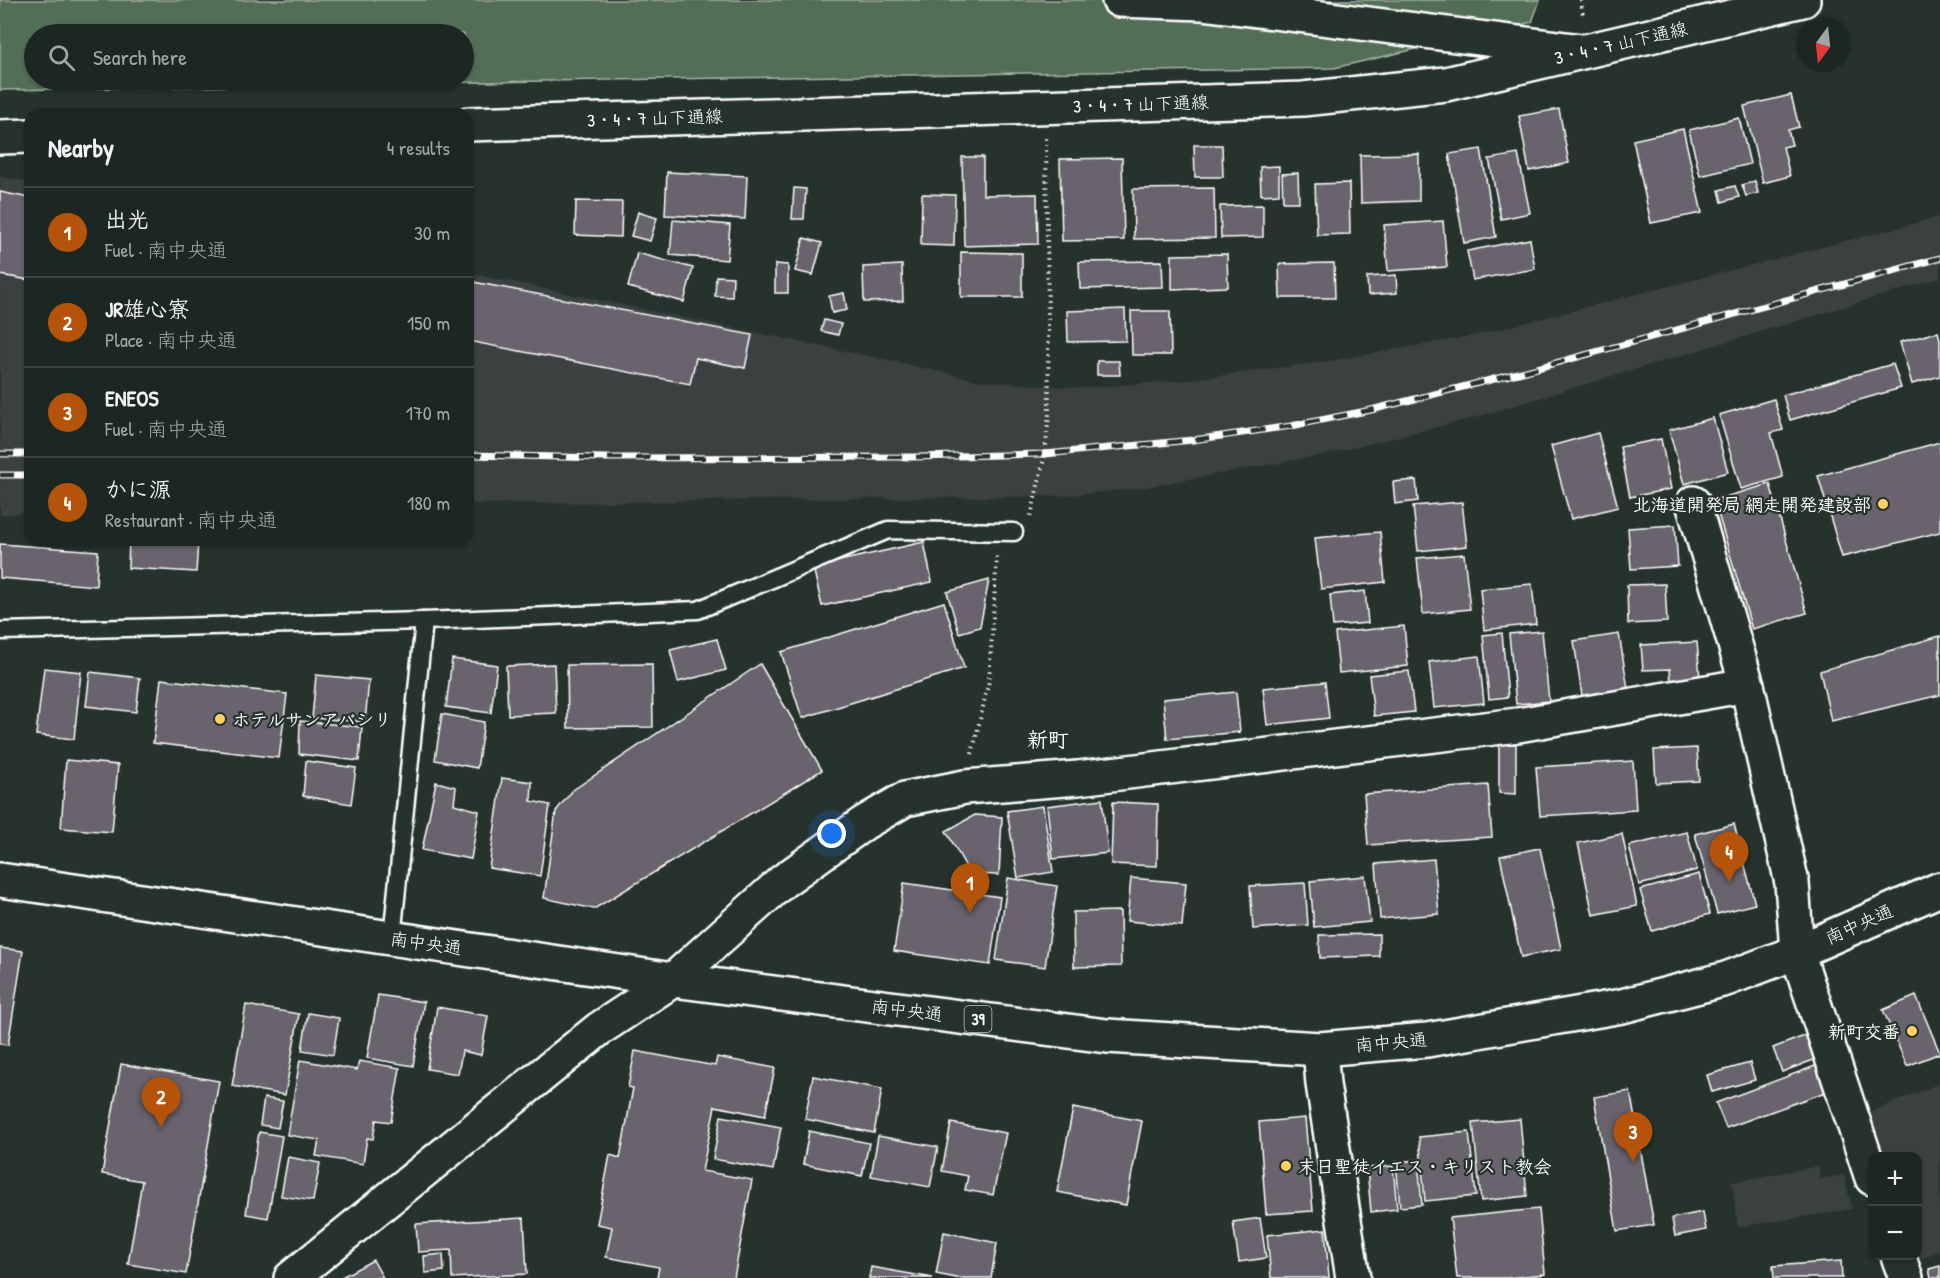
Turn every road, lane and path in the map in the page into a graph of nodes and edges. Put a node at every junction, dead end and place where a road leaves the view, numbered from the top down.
1 (1119, 0) edge
2 (1803, 0) edge
3 (1587, 52) junction
4 (1045, 107) junction
5 (474, 124) edge
6 (24, 136) edge
7 (0, 137) edge
8 (1693, 503) dead end
9 (1014, 532) junction
10 (424, 621) junction
11 (0, 631) edge
12 (1747, 685) junction
13 (965, 787) junction
14 (0, 880) edge
15 (1940, 889) edge
16 (392, 938) junction
17 (1797, 952) junction
18 (674, 980) junction
19 (1320, 1048) junction
20 (1868, 1166) edge
21 (1899, 1260) edge
22 (291, 1278) edge
23 (1353, 1278) edge
24 (1906, 1278) edge

1 - 3 main road
2 - 3 main road, 3・4・7 山下通線
3 - 4 main road, 3・4・7 山下通線
4 - 5 main road, 3・4・7 山下通線
4 - 9 path
6 - 7 main road
8 - 12 main road
9 - 10 lane
9 - 13 path
10 - 11 lane
10 - 16 lane
12 - 13 main road
12 - 17 main road
13 - 18 main road
14 - 16 main road, 南中央通 / 39
15 - 17 main road, 南中央通 / 39
16 - 18 main road, 南中央通 / 39
17 - 19 main road, 南中央通 / 39
17 - 20 main road
18 - 19 main road, 南中央通 / 39
18 - 22 main road
19 - 23 main road
21 - 24 main road

